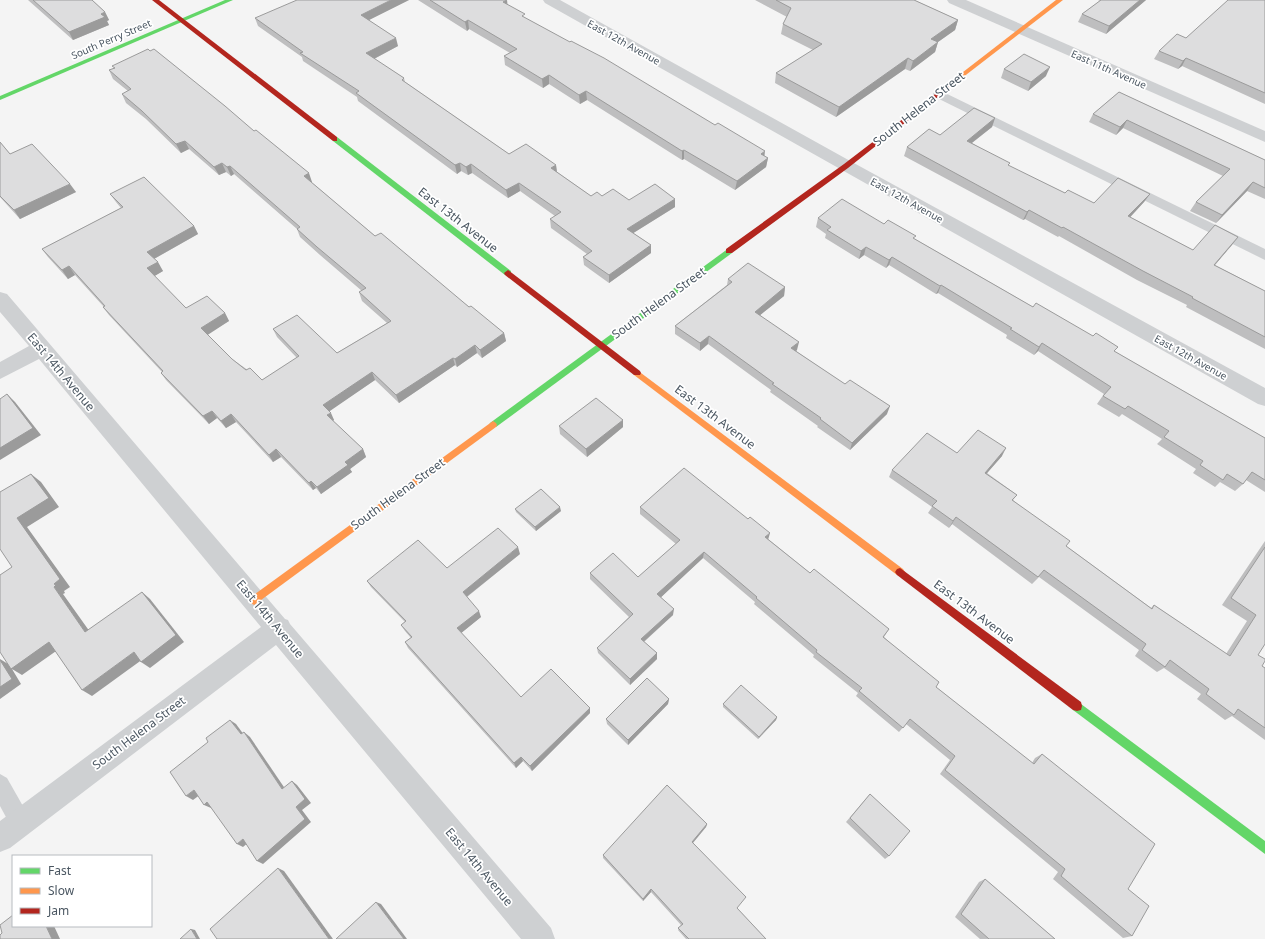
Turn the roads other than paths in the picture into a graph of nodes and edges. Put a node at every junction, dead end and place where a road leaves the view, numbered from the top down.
1 (155, 0) edge
2 (230, 0) edge
3 (550, 0) edge
4 (954, 0) edge
5 (1060, 0) edge
6 (182, 21) junction
7 (1021, 30) junction
8 (939, 94) junction
9 (0, 98) edge
10 (1265, 137) edge
11 (846, 166) junction
12 (1265, 255) edge
13 (0, 299) edge
14 (601, 345) junction
15 (41, 348) junction
16 (0, 371) edge
17 (1265, 398) edge
18 (254, 600) junction
19 (279, 628) junction
20 (0, 785) edge
21 (21, 822) junction
22 (0, 838) edge
23 (1265, 848) edge
24 (540, 939) edge

1 - 6 street, East 13th Avenue
2 - 6 street, South Perry Street
3 - 11 street, East 12th Avenue
4 - 7 street, East 11th Avenue
5 - 7 street, South Helena Street
6 - 9 street, South Perry Street
6 - 14 street, East 13th Avenue
7 - 8 street, South Helena Street
7 - 10 street, East 11th Avenue
8 - 11 street, South Helena Street
8 - 12 lane
11 - 14 street, South Helena Street
11 - 17 street, East 12th Avenue
13 - 15 street, East 14th Avenue
14 - 18 street, South Helena Street
14 - 23 street, East 13th Avenue
15 - 16 street
15 - 18 street, East 14th Avenue
18 - 19 street, East 14th Avenue
19 - 21 street, South Helena Street
19 - 24 street, East 14th Avenue
20 - 21 lane
21 - 22 street, South Helena Street

